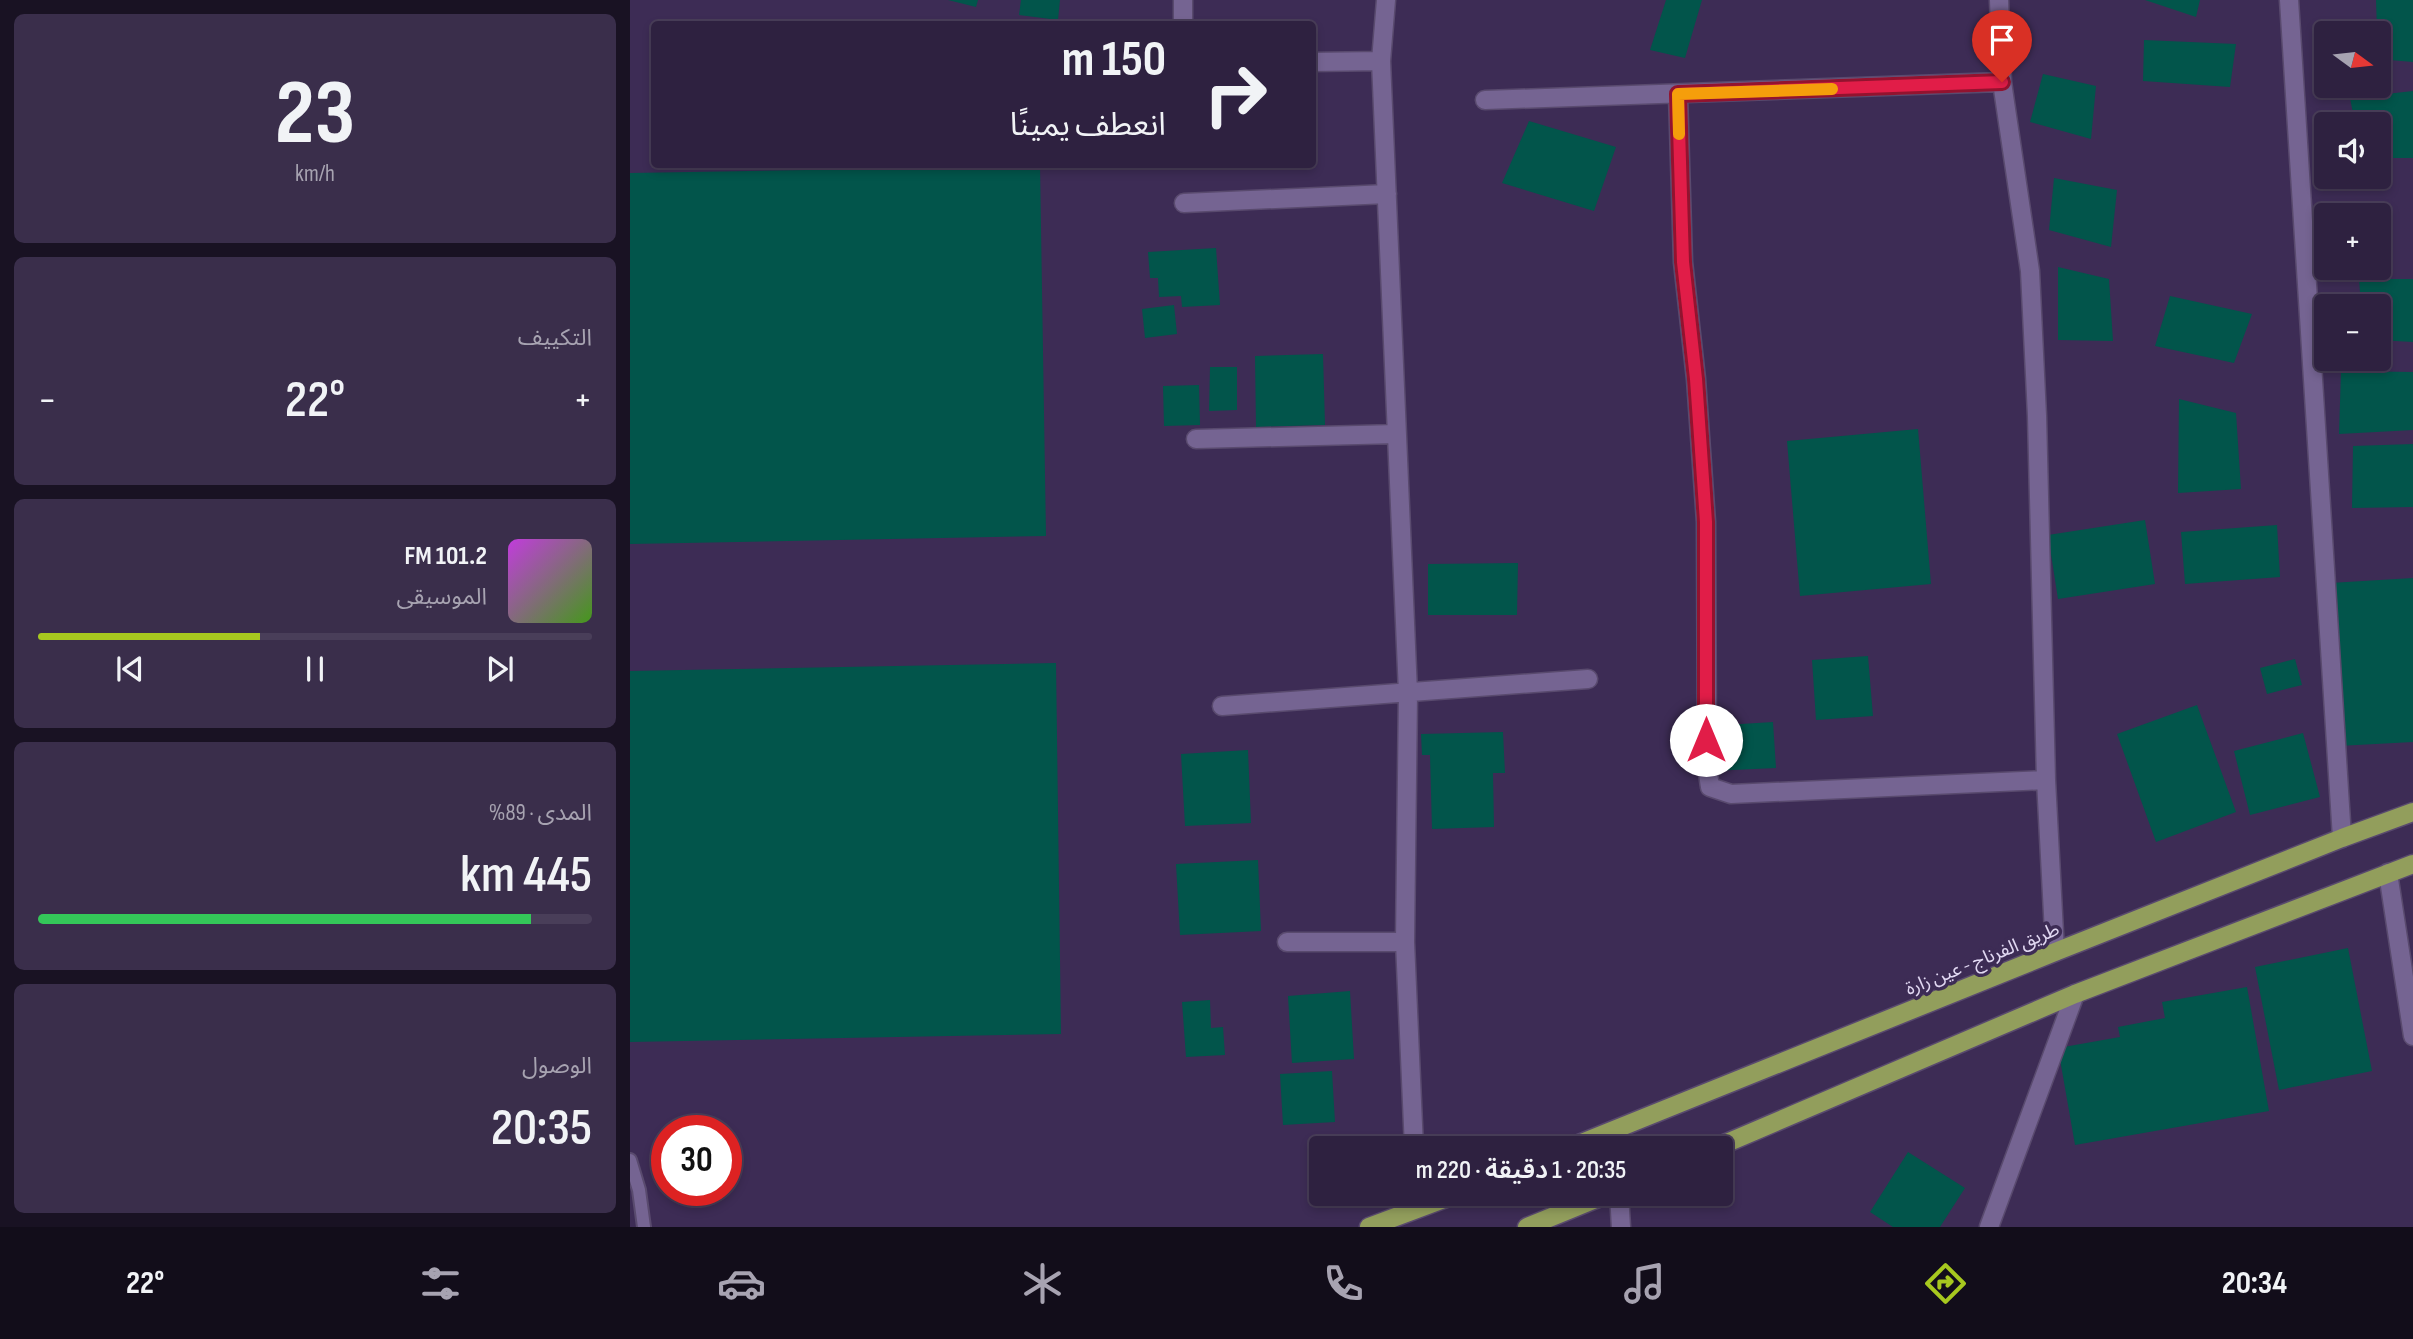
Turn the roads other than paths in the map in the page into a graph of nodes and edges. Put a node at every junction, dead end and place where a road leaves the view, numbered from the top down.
1 (1183, 0) edge
2 (1386, 0) edge
3 (1999, 0) edge
4 (2289, 0) edge
5 (1183, 21) edge
6 (1381, 61) junction
7 (1316, 62) edge
8 (2002, 82) junction
9 (1678, 94) junction
10 (1485, 100) dead end
11 (1387, 194) junction
12 (1184, 203) dead end
13 (1397, 434) junction
14 (1196, 439) dead end
15 (1588, 679) dead end
16 (1408, 693) junction
17 (1222, 706) dead end
18 (2046, 780) junction
19 (2413, 812) edge
20 (2342, 838) junction
21 (2413, 864) edge
22 (2388, 873) junction
23 (1287, 942) dead end
24 (1405, 942) junction
25 (2055, 951) junction
26 (2075, 994) junction
27 (2413, 1036) edge
28 (1413, 1136) edge
29 (1599, 1136) edge
30 (1733, 1140) edge
31 (630, 1160) edge
32 (1408, 1206) edge
33 (1579, 1206) edge
34 (1619, 1206) edge
35 (644, 1227) edge
36 (1369, 1227) edge
37 (1527, 1227) edge
38 (1621, 1227) edge
39 (1989, 1227) edge

1 - 5 street
2 - 6 street
3 - 8 street
4 - 20 street
6 - 7 street
6 - 11 street
8 - 9 street
8 - 18 street
9 - 10 street
9 - 18 street
11 - 12 street
11 - 13 street
13 - 14 street
13 - 16 street
15 - 16 street
16 - 17 street
16 - 24 street
18 - 25 street
19 - 20 main road, طريق الفرناج - عين زارة
20 - 25 main road, طريق الفرناج - عين زارة
21 - 22 main road
22 - 26 main road
22 - 27 street
23 - 24 street
24 - 28 street
25 - 29 main road, طريق الفرناج - عين زارة
26 - 30 main road
26 - 39 street
31 - 35 lane
32 - 36 main road
33 - 37 main road
34 - 38 street

